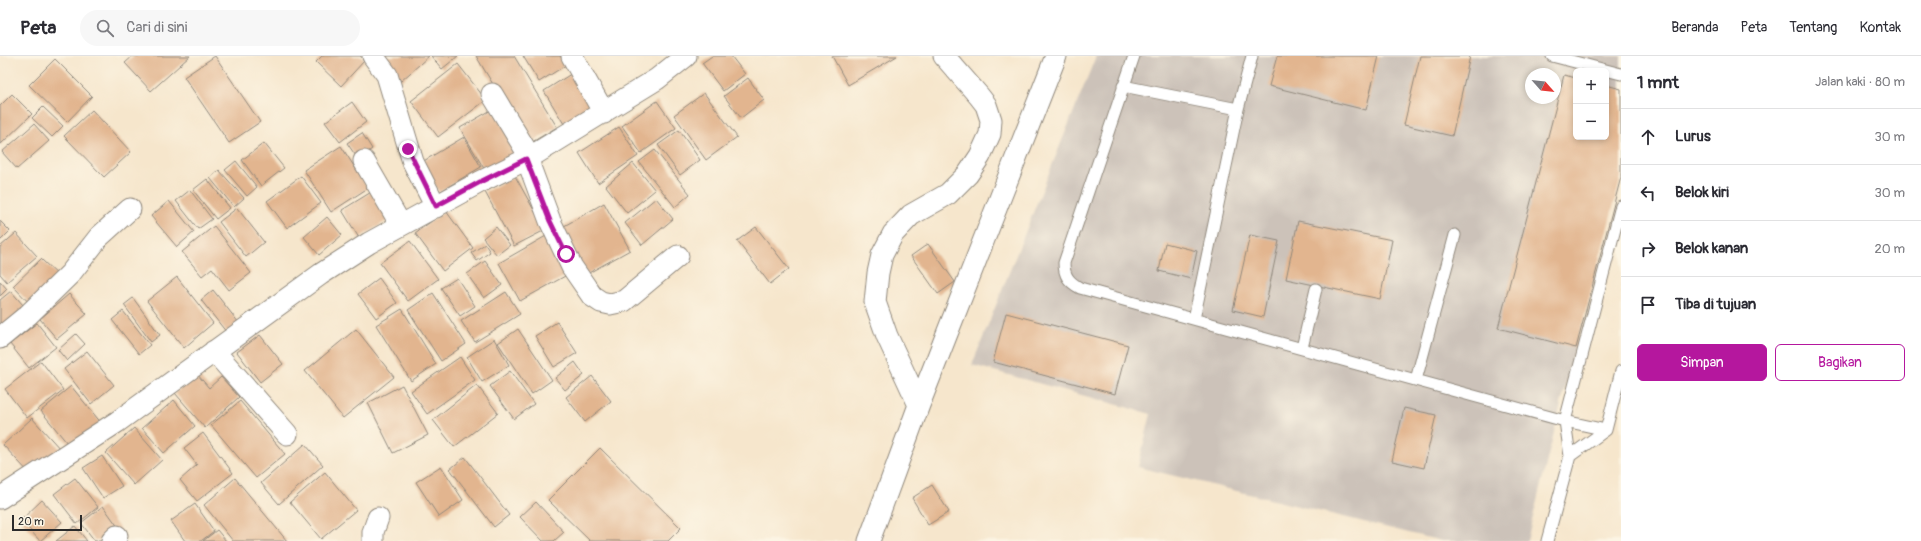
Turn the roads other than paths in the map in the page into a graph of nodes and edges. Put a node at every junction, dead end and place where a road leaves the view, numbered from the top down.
1 (373, 56) edge
2 (572, 56) edge
3 (686, 56) edge
4 (944, 56) edge
5 (1056, 56) edge
6 (1134, 56) edge
7 (1252, 56) edge
8 (1552, 56) edge
9 (1621, 74) edge
10 (1123, 86) junction
11 (492, 94) dead end
12 (1238, 109) junction
13 (604, 113) junction
14 (528, 158) junction
15 (364, 161) dead end
16 (436, 206) junction
17 (1621, 206) edge
18 (130, 209) dead end
19 (401, 225) junction
20 (1455, 235) dead end
21 (678, 256) dead end
22 (1316, 288) dead end
23 (1194, 319) junction
24 (0, 338) edge
25 (1302, 348) junction
26 (214, 351) junction
27 (1621, 371) edge
28 (1416, 380) junction
29 (919, 406) junction
30 (1565, 421) junction
31 (1606, 430) junction
32 (288, 434) dead end
33 (1570, 456) junction
34 (0, 498) edge
35 (378, 518) dead end
36 (373, 541) edge
37 (869, 541) edge
38 (1547, 541) edge

1 - 16 street
2 - 13 street
3 - 13 street
4 - 29 street
5 - 29 street
6 - 10 lane
7 - 12 lane
8 - 9 lane
10 - 12 lane
10 - 23 lane
11 - 14 street
12 - 23 lane
13 - 14 street
14 - 16 street
14 - 21 street
15 - 19 street
16 - 19 street
17 - 30 lane
18 - 24 street
19 - 26 street
20 - 28 lane
22 - 25 lane
23 - 25 lane
25 - 28 lane
26 - 32 street
26 - 34 street
27 - 31 lane
28 - 30 lane
29 - 37 street
30 - 31 lane
30 - 33 lane
31 - 33 lane
33 - 38 lane
35 - 36 street

